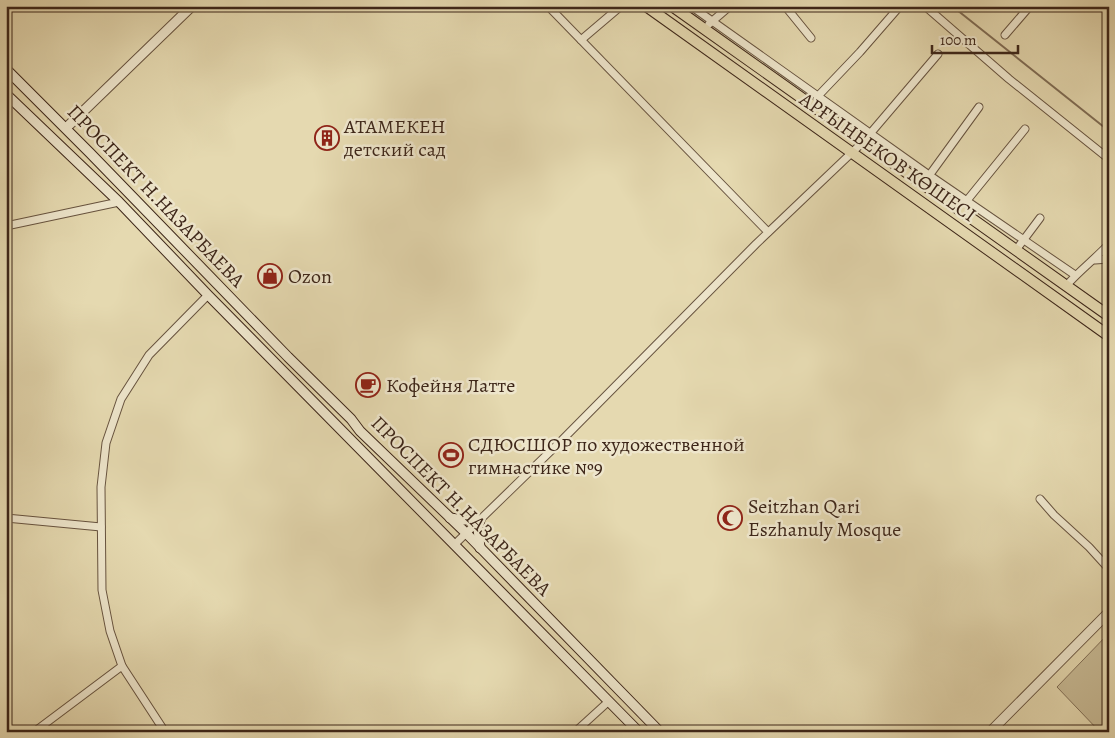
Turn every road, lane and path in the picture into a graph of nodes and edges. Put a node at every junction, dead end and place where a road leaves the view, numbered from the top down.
1 (192, 6) edge
2 (548, 6) edge
3 (621, 6) edge
4 (646, 6) edge
5 (672, 6) edge
6 (691, 6) edge
7 (730, 6) edge
8 (784, 6) edge
9 (900, 6) edge
10 (925, 6) edge
11 (1030, 6) edge
12 (708, 25) junction
13 (1005, 35) dead end
14 (811, 38) dead end
15 (580, 40) junction
16 (938, 54) dead end
17 (6, 69) edge
18 (6, 94) edge
19 (818, 95) junction
20 (813, 106) junction
21 (979, 107) dead end
22 (66, 128) junction
23 (1025, 129) dead end
24 (870, 133) junction
25 (863, 142) junction
26 (852, 153) junction
27 (1109, 159) edge
28 (929, 175) junction
29 (922, 184) junction
30 (967, 200) junction
31 (118, 202) junction
32 (960, 209) junction
33 (1040, 218) dead end
34 (6, 226) edge
35 (768, 232) junction
36 (1023, 240) junction
37 (1109, 244) edge
38 (1016, 250) junction
39 (1109, 259) edge
40 (1095, 260) junction
41 (1075, 275) junction
42 (1066, 286) junction
43 (208, 296) junction
44 (1109, 316) edge
45 (1109, 336) edge
46 (1040, 499) dead end
47 (6, 518) edge
48 (450, 518) junction
49 (480, 520) junction
50 (101, 527) junction
51 (466, 533) junction
52 (454, 545) junction
53 (480, 548) junction
54 (1109, 569) edge
55 (1109, 612) edge
56 (122, 666) junction
57 (609, 701) junction
58 (34, 732) edge
59 (166, 732) edge
60 (575, 732) edge
61 (639, 732) edge
62 (660, 732) edge
63 (990, 732) edge

1 - 22 main road
2 - 15 street
3 - 15 street
4 - 26 main road, АРҒЫНБЕКОВ КӨШЕСІ
5 - 12 main road, АРҒЫНБЕКОВ КӨШЕСІ
6 - 12 street
7 - 12 street
8 - 14 street
9 - 19 street
10 - 27 street
11 - 13 street
12 - 19 street
12 - 20 main road, АРҒЫНБЕКОВ КӨШЕСІ
15 - 35 street
16 - 24 street
17 - 22 main road, ПРОСПЕКТ Н.НАЗАРБАЕВА
18 - 31 main road, ПРОСПЕКТ Н.НАЗАРБАЕВА
19 - 20 street
19 - 24 street
20 - 25 main road, АРҒЫНБЕКОВ КӨШЕСІ
21 - 28 street
22 - 48 main road, ПРОСПЕКТ Н.НАЗАРБАЕВА
23 - 30 street
24 - 25 street
24 - 28 street
25 - 26 street
25 - 29 main road, АРҒЫНБЕКОВ КӨШЕСІ
26 - 35 street
26 - 45 main road, АРҒЫНБЕКОВ КӨШЕСІ
28 - 29 street
28 - 30 street
29 - 32 main road, АРҒЫНБЕКОВ КӨШЕСІ
30 - 32 street
30 - 36 street
31 - 34 street
31 - 43 main road, ПРОСПЕКТ Н.НАЗАРБАЕВА
32 - 38 main road, АРҒЫНБЕКОВ КӨШЕСІ
33 - 36 street
35 - 49 street
36 - 38 street
36 - 41 street
37 - 40 street
38 - 42 main road, АРҒЫНБЕКОВ КӨШЕСІ
39 - 40 street
40 - 41 street
41 - 42 street
42 - 44 main road, АРҒЫНБЕКОВ КӨШЕСІ
43 - 50 street
43 - 52 main road, ПРОСПЕКТ Н.НАЗАРБАЕВА
46 - 54 street
47 - 50 street
48 - 49 main road
48 - 51 main road, ПРОСПЕКТ Н.НАЗАРБАЕВА
49 - 51 street
49 - 53 main road
50 - 56 street
51 - 52 street
51 - 53 main road, ПРОСПЕКТ Н.НАЗАРБАЕВА
52 - 57 main road, ПРОСПЕКТ Н.НАЗАРБАЕВА
53 - 62 main road, ПРОСПЕКТ Н.НАЗАРБАЕВА
55 - 63 main road
56 - 58 street
56 - 59 street
57 - 60 street
57 - 61 main road, ПРОСПЕКТ Н.НАЗАРБАЕВА

